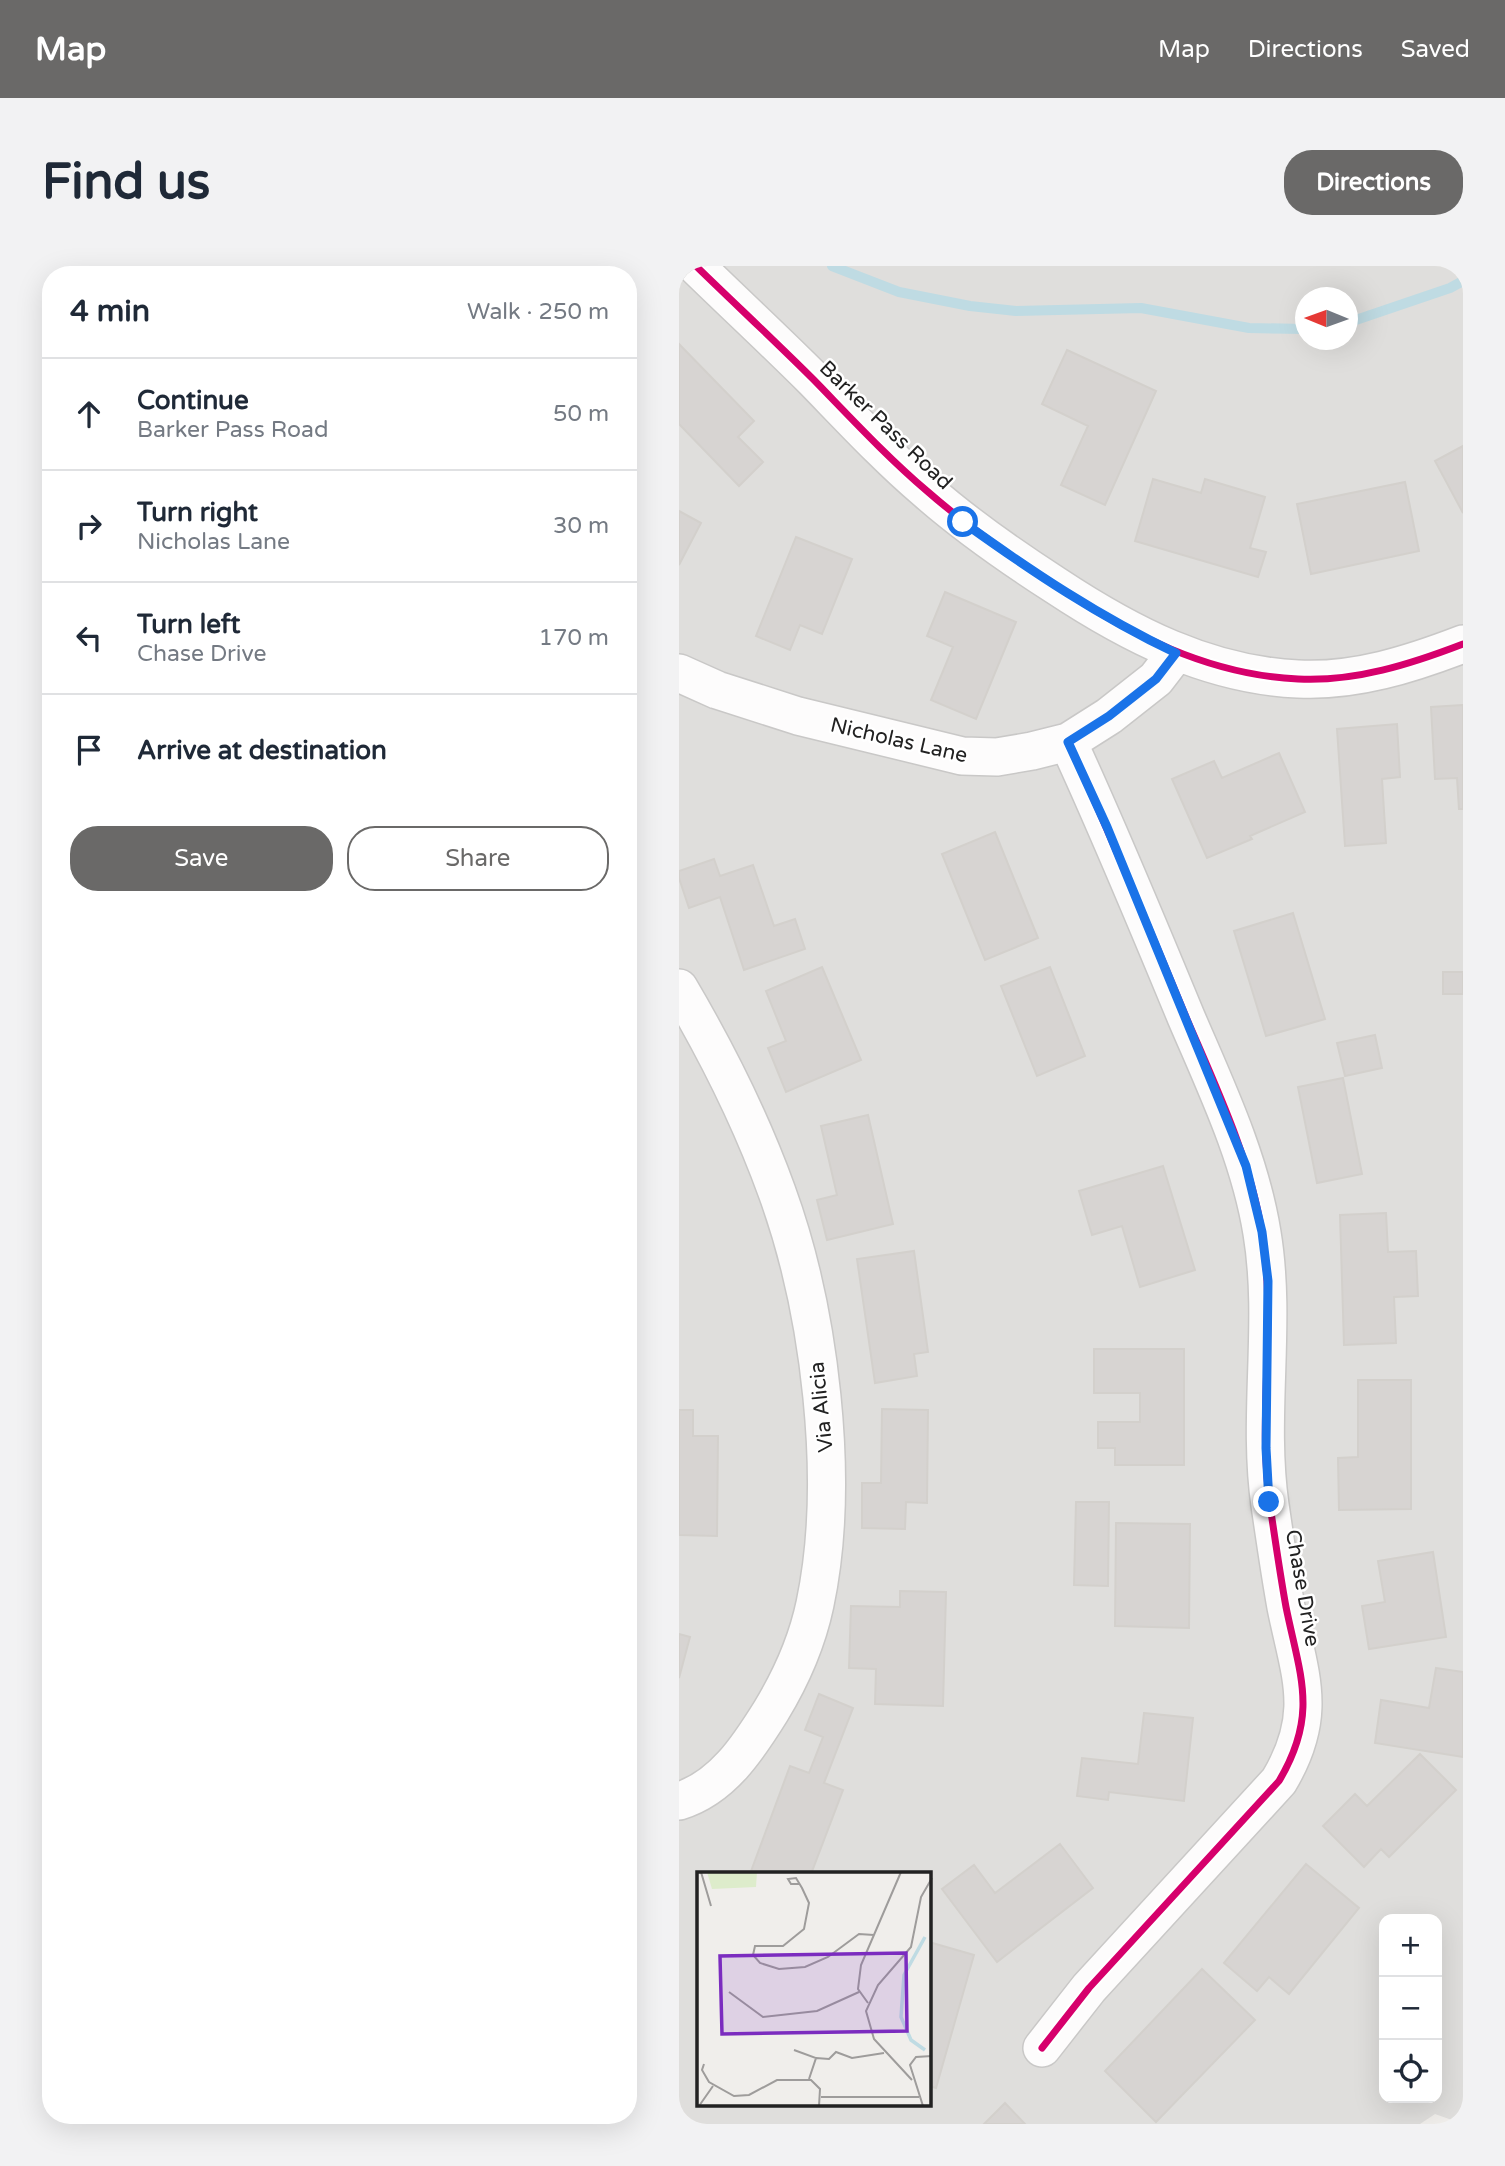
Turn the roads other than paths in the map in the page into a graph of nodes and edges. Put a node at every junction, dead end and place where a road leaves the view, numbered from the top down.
1 (696, 266) edge
2 (1463, 644) edge
3 (1176, 653) junction
4 (679, 673) edge
5 (1068, 742) junction
6 (679, 988) edge
7 (679, 1801) edge
8 (1042, 2048) dead end

1 - 3 street, Barker Pass Road
2 - 3 street, Barker Pass Road
3 - 5 street, Nicholas Lane
4 - 5 street, Nicholas Lane
5 - 8 street, Chase Drive
6 - 7 street, Via Alicia

